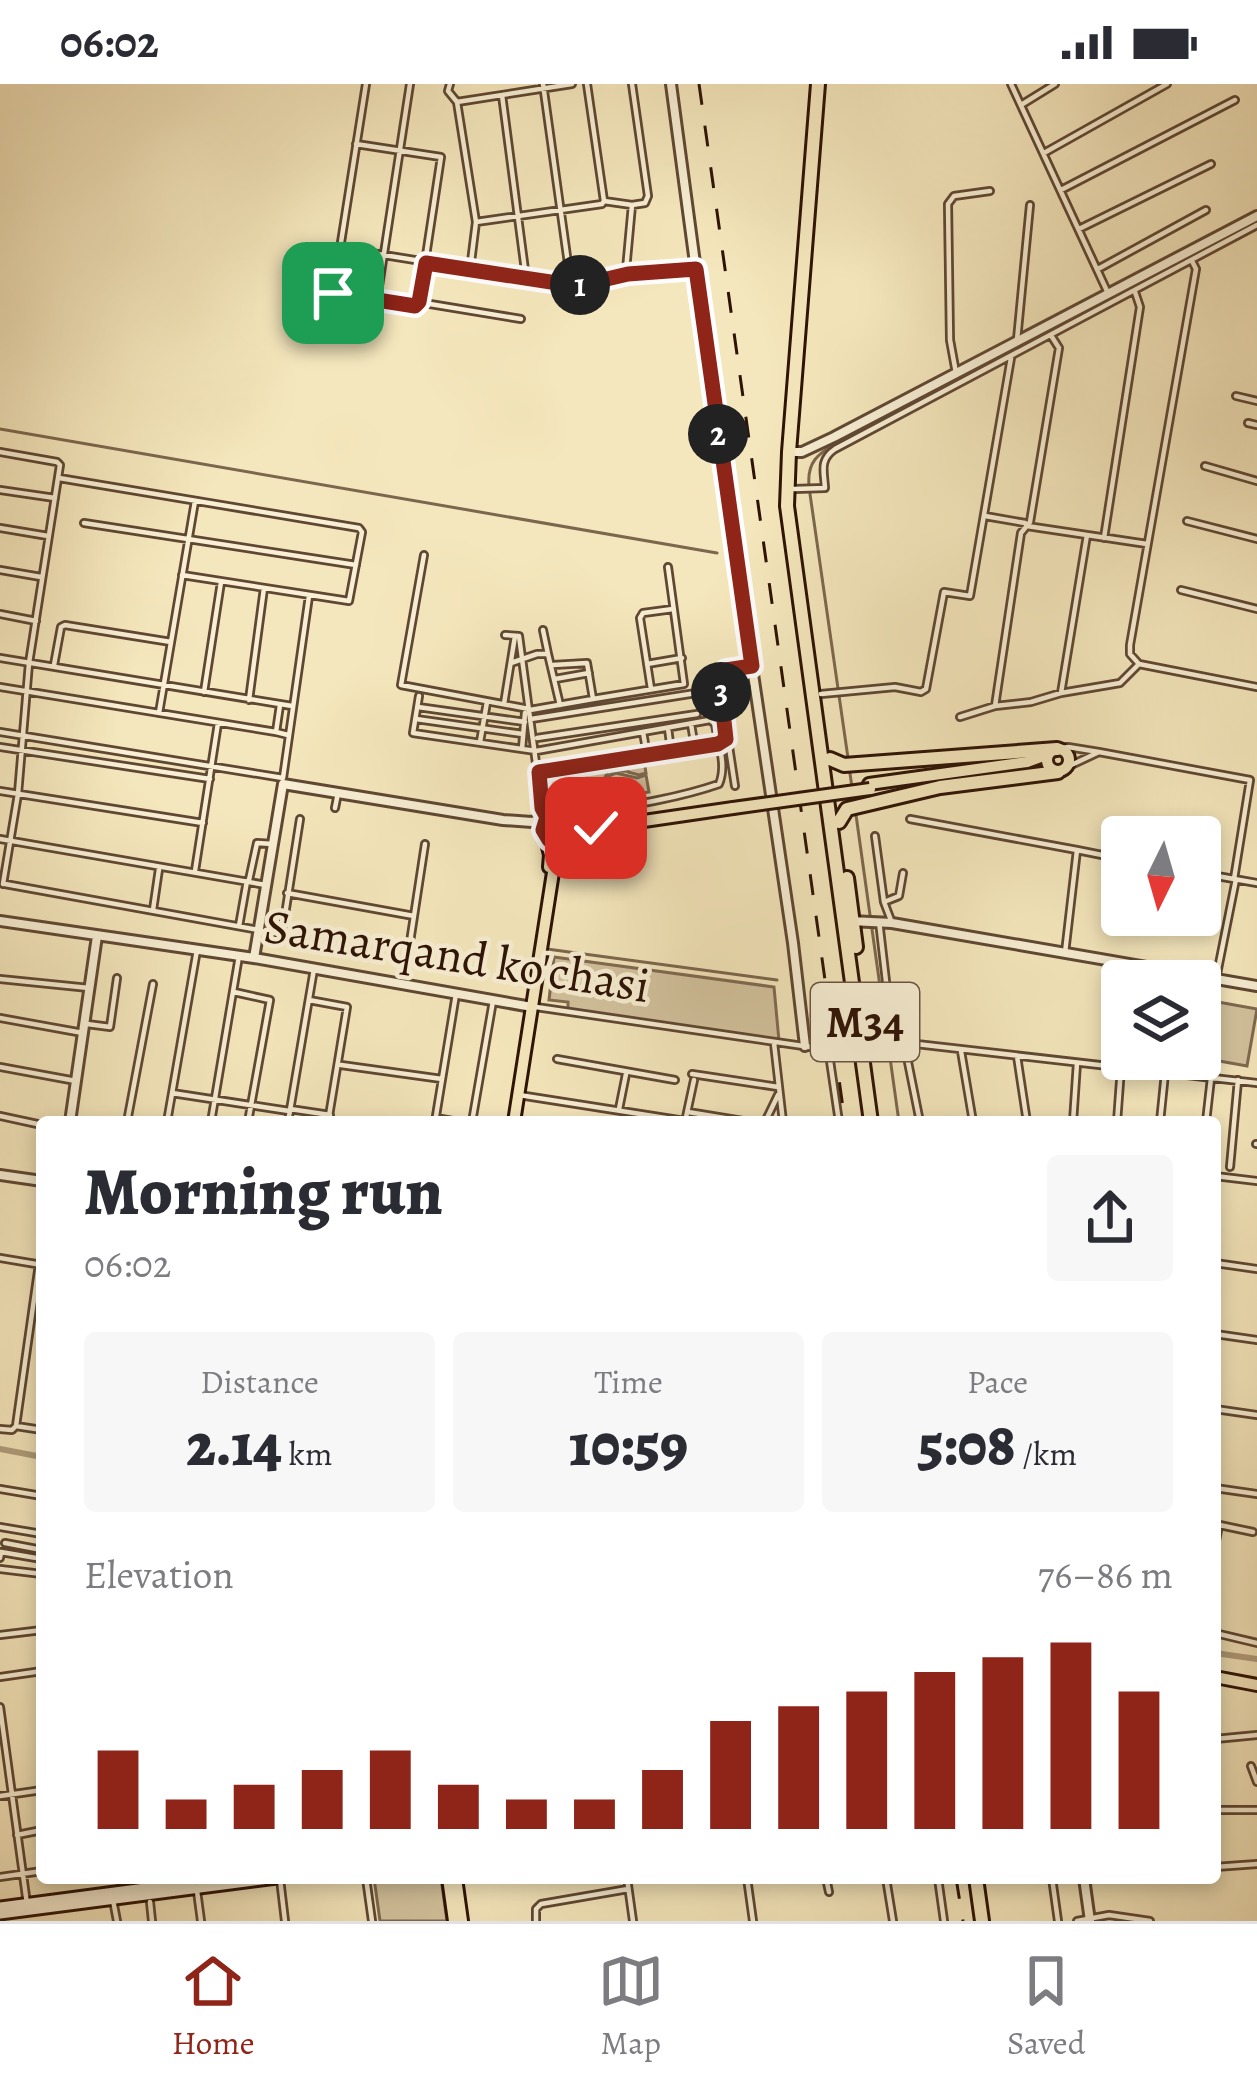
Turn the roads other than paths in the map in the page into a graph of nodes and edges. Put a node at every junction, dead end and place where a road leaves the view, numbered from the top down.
1 (366, 84) edge
2 (410, 84) edge
3 (449, 84) edge
4 (572, 84) edge
5 (586, 84) edge
6 (632, 84) edge
7 (671, 84) edge
8 (821, 84) edge
9 (1011, 84) edge
10 (1055, 84) edge
11 (1167, 84) edge
12 (543, 86) edge
13 (502, 95) junction
14 (1235, 100) dead end
15 (457, 102) junction
16 (1021, 105) junction
17 (356, 144) junction
18 (399, 150) junction
19 (1044, 153) junction
20 (1211, 164) dead end
21 (1060, 190) junction
22 (990, 191) dead end
23 (604, 201) junction
24 (632, 205) junction
25 (1030, 205) dead end
26 (811, 208) junction
27 (562, 210) junction
28 (1206, 210) dead end
29 (1257, 216) edge
30 (518, 217) junction
31 (476, 222) junction
32 (1257, 225) edge
33 (1079, 229) junction
34 (340, 248) junction
35 (383, 256) junction
36 (1192, 261) junction
37 (426, 263) junction
38 (696, 269) junction
39 (1098, 269) junction
40 (470, 270) junction
41 (628, 274) junction
42 (526, 278) junction
43 (571, 285) junction
44 (1136, 292) junction
45 (1108, 293) junction
46 (377, 299) junction
47 (419, 302) junction
48 (521, 320) dead end
49 (1051, 336) junction
50 (1017, 340) junction
51 (1011, 358) junction
52 (956, 373) junction
53 (1236, 396) dead end
54 (1257, 401) edge
55 (1248, 423) dead end
56 (1257, 425) edge
57 (0, 452) edge
58 (796, 452) junction
59 (1205, 466) dead end
60 (58, 478) junction
61 (1257, 482) edge
62 (794, 489) junction
63 (0, 490) edge
64 (55, 498) junction
65 (195, 501) junction
66 (985, 516) junction
67 (1187, 521) dead end
68 (83, 523) dead end
69 (1027, 526) junction
70 (0, 528) edge
71 (1087, 535) junction
72 (48, 536) junction
73 (1104, 538) junction
74 (189, 539) junction
75 (1257, 539) edge
76 (1147, 544) junction
77 (424, 555) dead end
78 (356, 565) junction
79 (668, 567) dead end
80 (0, 570) edge
81 (182, 575) junction
82 (41, 577) junction
83 (221, 581) junction
84 (264, 588) junction
85 (1181, 590) dead end
86 (309, 596) junction
87 (675, 609) junction
88 (1257, 609) edge
89 (0, 614) edge
90 (36, 620) junction
91 (543, 630) dead end
92 (505, 635) dead end
93 (515, 636) junction
94 (171, 642) junction
95 (548, 654) junction
96 (0, 658) edge
97 (682, 658) junction
98 (523, 659) junction
99 (29, 663) junction
100 (511, 663) junction
101 (647, 664) junction
102 (1139, 664) junction
103 (553, 665) junction
104 (752, 666) junction
105 (53, 667) junction
106 (589, 673) junction
107 (555, 679) junction
108 (163, 685) junction
109 (0, 687) edge
110 (1257, 687) edge
111 (651, 689) junction
112 (27, 691) junction
113 (204, 692) junction
114 (696, 693) dead end
115 (1061, 693) junction
116 (821, 694) junction
117 (419, 696) dead end
118 (249, 700) junction
119 (593, 700) junction
120 (488, 702) junction
121 (504, 704) junction
122 (280, 705) junction
123 (560, 705) junction
124 (292, 706) junction
125 (995, 706) junction
126 (417, 707) junction
127 (159, 713) junction
128 (697, 714) dead end
129 (528, 715) junction
130 (485, 716) junction
131 (959, 717) dead end
132 (416, 718) junction
133 (218, 723) junction
134 (691, 724) junction
135 (483, 728) junction
136 (668, 728) junction
137 (0, 732) edge
138 (276, 732) junction
139 (573, 732) junction
140 (643, 732) junction
141 (523, 734) junction
142 (288, 735) junction
143 (24, 736) junction
144 (534, 738) junction
145 (726, 739) junction
146 (823, 740) junction
147 (480, 742) junction
148 (718, 744) junction
149 (575, 745) junction
150 (0, 747) edge
151 (695, 748) junction
152 (522, 749) junction
153 (23, 751) junction
154 (536, 751) junction
155 (671, 751) junction
156 (1099, 752) junction
157 (647, 755) junction
158 (830, 759) junction
159 (1056, 762) junction
160 (212, 767) junction
161 (539, 772) junction
162 (210, 779) junction
163 (1254, 780) edge
164 (283, 781) junction
165 (735, 786) dead end
166 (0, 791) edge
167 (338, 793) junction
168 (18, 794) junction
169 (542, 803) junction
170 (733, 806) junction
171 (335, 808) dead end
172 (570, 816) junction
173 (547, 817) junction
174 (300, 819) dead end
175 (910, 819) dead end
176 (503, 820) junction
177 (839, 822) junction
178 (203, 823) junction
179 (545, 836) junction
180 (875, 836) dead end
181 (0, 839) edge
182 (570, 839) junction
183 (10, 841) junction
184 (273, 844) junction
185 (425, 844) dead end
186 (1077, 850) junction
187 (1101, 855) edge
188 (160, 866) junction
189 (196, 871) junction
190 (903, 873) dead end
191 (1221, 877) edge
192 (1235, 879) junction
193 (248, 882) junction
194 (1257, 883) edge
195 (1, 884) edge
196 (266, 885) junction
197 (287, 893) junction
198 (884, 902) junction
199 (153, 910) junction
200 (414, 916) junction
201 (0, 921) edge
202 (863, 921) junction
203 (892, 922) junction
204 (238, 926) junction
205 (259, 930) junction
206 (98, 936) junction
207 (540, 939) junction
208 (197, 950) junction
209 (1065, 953) junction
210 (408, 955) dead end
211 (239, 956) junction
212 (254, 958) junction
213 (1106, 960) edge
214 (1220, 960) edge
215 (314, 969) junction
216 (117, 978) dead end
217 (0, 979) edge
218 (1221, 980) edge
219 (153, 984) dead end
220 (1257, 986) edge
221 (89, 988) junction
222 (234, 992) junction
223 (456, 994) junction
224 (309, 1000) junction
225 (493, 1001) junction
226 (530, 1006) junction
227 (0, 1018) edge
228 (84, 1028) junction
229 (774, 1043) junction
230 (911, 1043) junction
231 (805, 1046) junction
232 (961, 1051) junction
233 (1018, 1056) junction
234 (557, 1059) dead end
235 (1077, 1063) junction
236 (339, 1065) junction
237 (1101, 1066) edge
238 (0, 1067) edge
239 (626, 1072) junction
240 (442, 1079) junction
241 (1221, 1079) edge
242 (675, 1080) dead end
243 (1120, 1080) edge
244 (1164, 1080) edge
245 (1211, 1080) edge
246 (76, 1081) junction
247 (1238, 1081) junction
248 (1257, 1082) edge
249 (779, 1091) junction
250 (172, 1093) junction
251 (519, 1095) junction
252 (214, 1099) junction
253 (250, 1104) junction
254 (620, 1109) junction
255 (290, 1110) junction
256 (688, 1112) junction
257 (0, 1116) edge
258 (71, 1116) edge
259 (128, 1116) edge
260 (168, 1116) edge
261 (212, 1116) edge
262 (249, 1116) edge
263 (289, 1116) edge
264 (316, 1116) edge
265 (330, 1116) edge
266 (436, 1116) edge
267 (473, 1116) edge
268 (512, 1116) edge
269 (513, 1116) edge
270 (658, 1116) edge
271 (687, 1116) edge
272 (712, 1116) edge
273 (767, 1116) edge
274 (782, 1116) edge
275 (838, 1116) edge
276 (875, 1116) edge
277 (919, 1116) edge
278 (972, 1116) edge
279 (1027, 1116) edge
280 (1073, 1116) edge
281 (1117, 1116) edge
282 (1161, 1116) edge
283 (1208, 1116) edge
284 (36, 1124) edge
285 (1230, 1167) dead end
286 (0, 1175) edge
287 (1221, 1176) edge
288 (36, 1180) edge
289 (1257, 1181) edge
290 (0, 1260) edge
291 (36, 1264) edge
292 (1221, 1264) edge
293 (1257, 1269) edge
294 (36, 1292) edge
295 (1221, 1335) edge
296 (1257, 1340) edge
297 (1221, 1410) edge
298 (1257, 1415) edge
299 (16, 1426) junction
300 (0, 1429) edge
301 (36, 1429) edge
302 (1221, 1489) edge
303 (0, 1492) edge
304 (1257, 1494) edge
305 (36, 1495) edge
306 (1221, 1526) edge
307 (0, 1527) edge
308 (1253, 1532) dead end
309 (36, 1533) edge
310 (5, 1543) dead end
311 (36, 1549) edge
312 (0, 1558) edge
313 (36, 1558) edge
314 (0, 1568) edge
315 (36, 1573) edge
316 (36, 1631) edge
317 (1221, 1634) edge
318 (0, 1635) edge
319 (1257, 1643) edge
320 (36, 1672) edge
321 (1221, 1676) edge
322 (0, 1677) edge
323 (1257, 1682) edge
324 (0, 1707) edge
325 (1257, 1735) edge
326 (1221, 1738) edge
327 (1251, 1766) dead end
328 (1257, 1782) edge
329 (36, 1791) edge
330 (11, 1794) junction
331 (0, 1796) edge
332 (1221, 1810) edge
333 (1257, 1810) edge
334 (36, 1831) edge
335 (17, 1834) junction
336 (1257, 1864) edge
337 (1221, 1867) edge
338 (36, 1872) edge
339 (23, 1874) junction
340 (0, 1876) edge
341 (187, 1884) edge
342 (195, 1884) edge
343 (279, 1884) edge
344 (366, 1884) edge
345 (453, 1884) edge
346 (628, 1884) edge
347 (748, 1884) edge
348 (827, 1884) edge
349 (887, 1884) edge
350 (939, 1884) edge
351 (981, 1884) edge
352 (1053, 1884) edge
353 (1085, 1884) edge
354 (628, 1889) junction
355 (829, 1892) dead end
356 (112, 1893) junction
357 (150, 1902) dead end
358 (0, 1911) edge
359 (28, 1911) edge
360 (1090, 1920) edge
361 (117, 1921) edge
362 (152, 1921) edge
363 (201, 1921) edge
364 (286, 1921) edge
365 (372, 1921) edge
366 (458, 1921) edge
367 (536, 1921) edge
368 (633, 1921) edge
369 (753, 1921) edge
370 (892, 1921) edge
371 (944, 1921) edge
372 (986, 1921) edge
373 (1058, 1921) edge
374 (1077, 1921) edge
375 (1150, 1921) edge

1 - 17 street
2 - 18 street
3 - 15 street
4 - 12 street
5 - 23 street
6 - 24 street
7 - 38 street
8 - 26 highway, M34
9 - 16 street
10 - 16 street
11 - 19 street
12 - 13 street
12 - 27 street
13 - 15 street
13 - 30 street
14 - 21 street
15 - 31 street
16 - 19 street
17 - 18 street
17 - 34 street
18 - 35 street
18 - 37 street
19 - 21 street
20 - 33 street
21 - 33 street
22 - 52 street
23 - 24 street
23 - 27 street
24 - 41 street
25 - 50 street
26 - 58 highway, M34
26 - 146 highway, M34
27 - 30 street
27 - 43 street
28 - 39 street
29 - 45 street
30 - 31 street
30 - 42 street
31 - 40 street
32 - 36 street
33 - 39 street
34 - 35 street
34 - 46 street
35 - 37 street
35 - 46 street
36 - 44 street
36 - 76 street
37 - 40 street
37 - 47 street
38 - 41 street
38 - 104 street
39 - 45 street
40 - 42 street
41 - 43 street
42 - 43 street
44 - 49 street
44 - 73 street
45 - 50 street
46 - 47 street
47 - 48 street
49 - 51 street
49 - 69 street
50 - 52 street
51 - 62 street
51 - 66 street
52 - 58 street
53 - 54 street
55 - 56 street
57 - 60 street
58 - 62 highway, M34
59 - 61 street
60 - 64 street
60 - 65 street
62 - 116 highway, M34
63 - 64 street
64 - 72 street
65 - 74 street
65 - 78 street
66 - 69 street
66 - 116 street
67 - 75 street
68 - 74 street
69 - 71 street
69 - 125 street
70 - 72 street
71 - 73 street
71 - 115 street
72 - 82 street
73 - 76 street
74 - 78 street
74 - 81 street
76 - 102 street
77 - 120 street
78 - 86 street
79 - 87 street
80 - 82 street
81 - 83 street
81 - 94 street
82 - 90 street
83 - 84 street
83 - 113 street
84 - 86 street
84 - 118 street
85 - 88 street
86 - 124 street
87 - 97 street
87 - 101 street
89 - 90 street
90 - 99 street
91 - 95 street
92 - 93 street
93 - 98 street
93 - 100 street
94 - 105 street
94 - 108 street
95 - 98 street
95 - 103 street
96 - 99 street
97 - 101 street
97 - 111 street
98 - 100 street
98 - 129 street
99 - 105 street
99 - 112 street
100 - 121 street
101 - 111 street
102 - 110 street
102 - 115 street
103 - 106 street
103 - 107 street
104 - 145 street
104 - 231 street
105 - 108 street
106 - 107 street
106 - 119 street
107 - 123 street
108 - 113 street
108 - 127 street
109 - 112 street
111 - 119 street
112 - 127 street
112 - 143 street
113 - 118 street
114 - 129 street
115 - 125 street
116 - 146 highway, M34
117 - 126 street
118 - 122 street
119 - 123 street
120 - 121 street
120 - 130 street
121 - 129 street
122 - 124 street
122 - 138 street
123 - 129 street
124 - 142 street
125 - 131 street
126 - 130 street
126 - 132 street
127 - 133 street
128 - 139 street
129 - 130 street
129 - 141 street
129 - 144 street
130 - 135 street
132 - 135 street
132 - 147 street
133 - 138 street
133 - 160 street
134 - 136 street
134 - 148 street
134 - 151 street
135 - 141 street
135 - 147 street
136 - 140 street
136 - 155 street
137 - 143 street
138 - 142 street
139 - 144 street
139 - 149 street
140 - 149 street
140 - 157 street
141 - 152 street
142 - 164 street
143 - 153 street
143 - 160 street
144 - 154 street
145 - 148 street
145 - 165 street
146 - 158 highway, M34
146 - 202 highway, M34
147 - 152 street
148 - 151 street
148 - 169 street
149 - 154 street
150 - 153 street
151 - 155 street
152 - 154 street
153 - 162 street
153 - 168 street
154 - 161 street
155 - 157 street
156 - 159 street
156 - 159 street
156 - 163 street
157 - 161 street
158 - 159 highway
158 - 177 highway, M34
159 - 170 main road, bridge
159 - 177 highway
160 - 162 street
160 - 164 street
161 - 169 street
162 - 178 street
163 - 192 street
164 - 167 street
164 - 184 street
166 - 168 street
167 - 171 street
167 - 176 street
168 - 178 street
168 - 183 street
169 - 173 street
170 - 172 main road
170 - 182 main road
172 - 173 main road
172 - 182 main road
173 - 176 street
173 - 179 main road
174 - 197 street
175 - 186 street
176 - 179 street
177 - 202 highway, M34
178 - 189 street
179 - 182 main road
179 - 207 main road
180 - 198 street
181 - 183 street
182 - 207 main road
183 - 188 street
183 - 195 street
184 - 193 street
184 - 196 street
185 - 200 street
186 - 187 street
186 - 209 street
188 - 189 street
188 - 199 street
189 - 193 street
190 - 198 street
191 - 192 street
192 - 194 street
192 - 214 street
193 - 196 street
193 - 204 street
195 - 199 street
196 - 205 street
197 - 200 street
197 - 205 street
198 - 203 street
199 - 204 street
200 - 210 street
201 - 206 street, Samarqand ko'chasi
202 - 203 street
202 - 230 street
202 - 276 highway, M34
203 - 209 street
204 - 205 street
205 - 212 street
206 - 208 street, Samarqand ko'chasi
206 - 221 street
207 - 226 main road
208 - 211 street, Samarqand ko'chasi
208 - 250 street
209 - 213 street
211 - 212 street, Samarqand ko'chasi
211 - 222 street
212 - 215 street, Samarqand ko'chasi
215 - 223 street, Samarqand ko'chasi
215 - 224 street
216 - 228 street
217 - 221 street
218 - 220 street
219 - 259 street
221 - 228 street
222 - 252 street
222 - 253 street
223 - 225 street, Samarqand ko'chasi
223 - 240 street
224 - 236 street
224 - 255 street
225 - 226 street, Samarqand ko'chasi
225 - 267 street
226 - 229 street, Samarqand ko'chasi
226 - 251 main road
226 - 268 main road
227 - 228 street
228 - 246 street
229 - 231 street, Samarqand ko'chasi
229 - 249 street
230 - 232 street
230 - 277 street
231 - 275 street
232 - 233 street
232 - 278 street
233 - 235 street
233 - 279 street
234 - 239 street
235 - 237 street
235 - 280 street
236 - 240 street
236 - 265 street
238 - 246 street
239 - 242 street
239 - 254 street
240 - 266 street
241 - 247 street
243 - 281 street
244 - 282 street
245 - 283 street
246 - 258 street
247 - 248 street
247 - 285 street
249 - 256 street
249 - 273 street
249 - 274 street
250 - 252 street
250 - 260 street
251 - 254 street
251 - 269 main road
252 - 253 street
252 - 261 street
253 - 255 street
253 - 262 street
254 - 270 street
255 - 263 street
255 - 264 street
256 - 271 street
256 - 272 street
257 - 284 street
286 - 288 street
287 - 289 street
290 - 291 street
292 - 293 street
294 - 299 street
295 - 296 street
297 - 298 street
299 - 300 street
299 - 301 street
302 - 304 street
303 - 305 street
306 - 308 street
307 - 309 street
310 - 311 street
312 - 313 street
314 - 315 street
316 - 318 street
317 - 319 street
320 - 322 street
321 - 323 main road
324 - 330 street
325 - 326 street
327 - 328 street
329 - 330 street
330 - 331 street
330 - 335 street
332 - 333 street
334 - 335 street
335 - 339 street
336 - 337 street
338 - 339 street
339 - 340 street
339 - 359 street
341 - 356 main road
342 - 363 street
343 - 364 street
344 - 365 street
345 - 366 main road
346 - 354 street
347 - 369 street
348 - 355 street
349 - 370 street
350 - 371 street
351 - 372 highway
352 - 373 street
353 - 360 street
354 - 367 street
354 - 368 street
356 - 359 main road
356 - 361 street
357 - 362 street
358 - 359 main road
360 - 374 street
360 - 375 street

